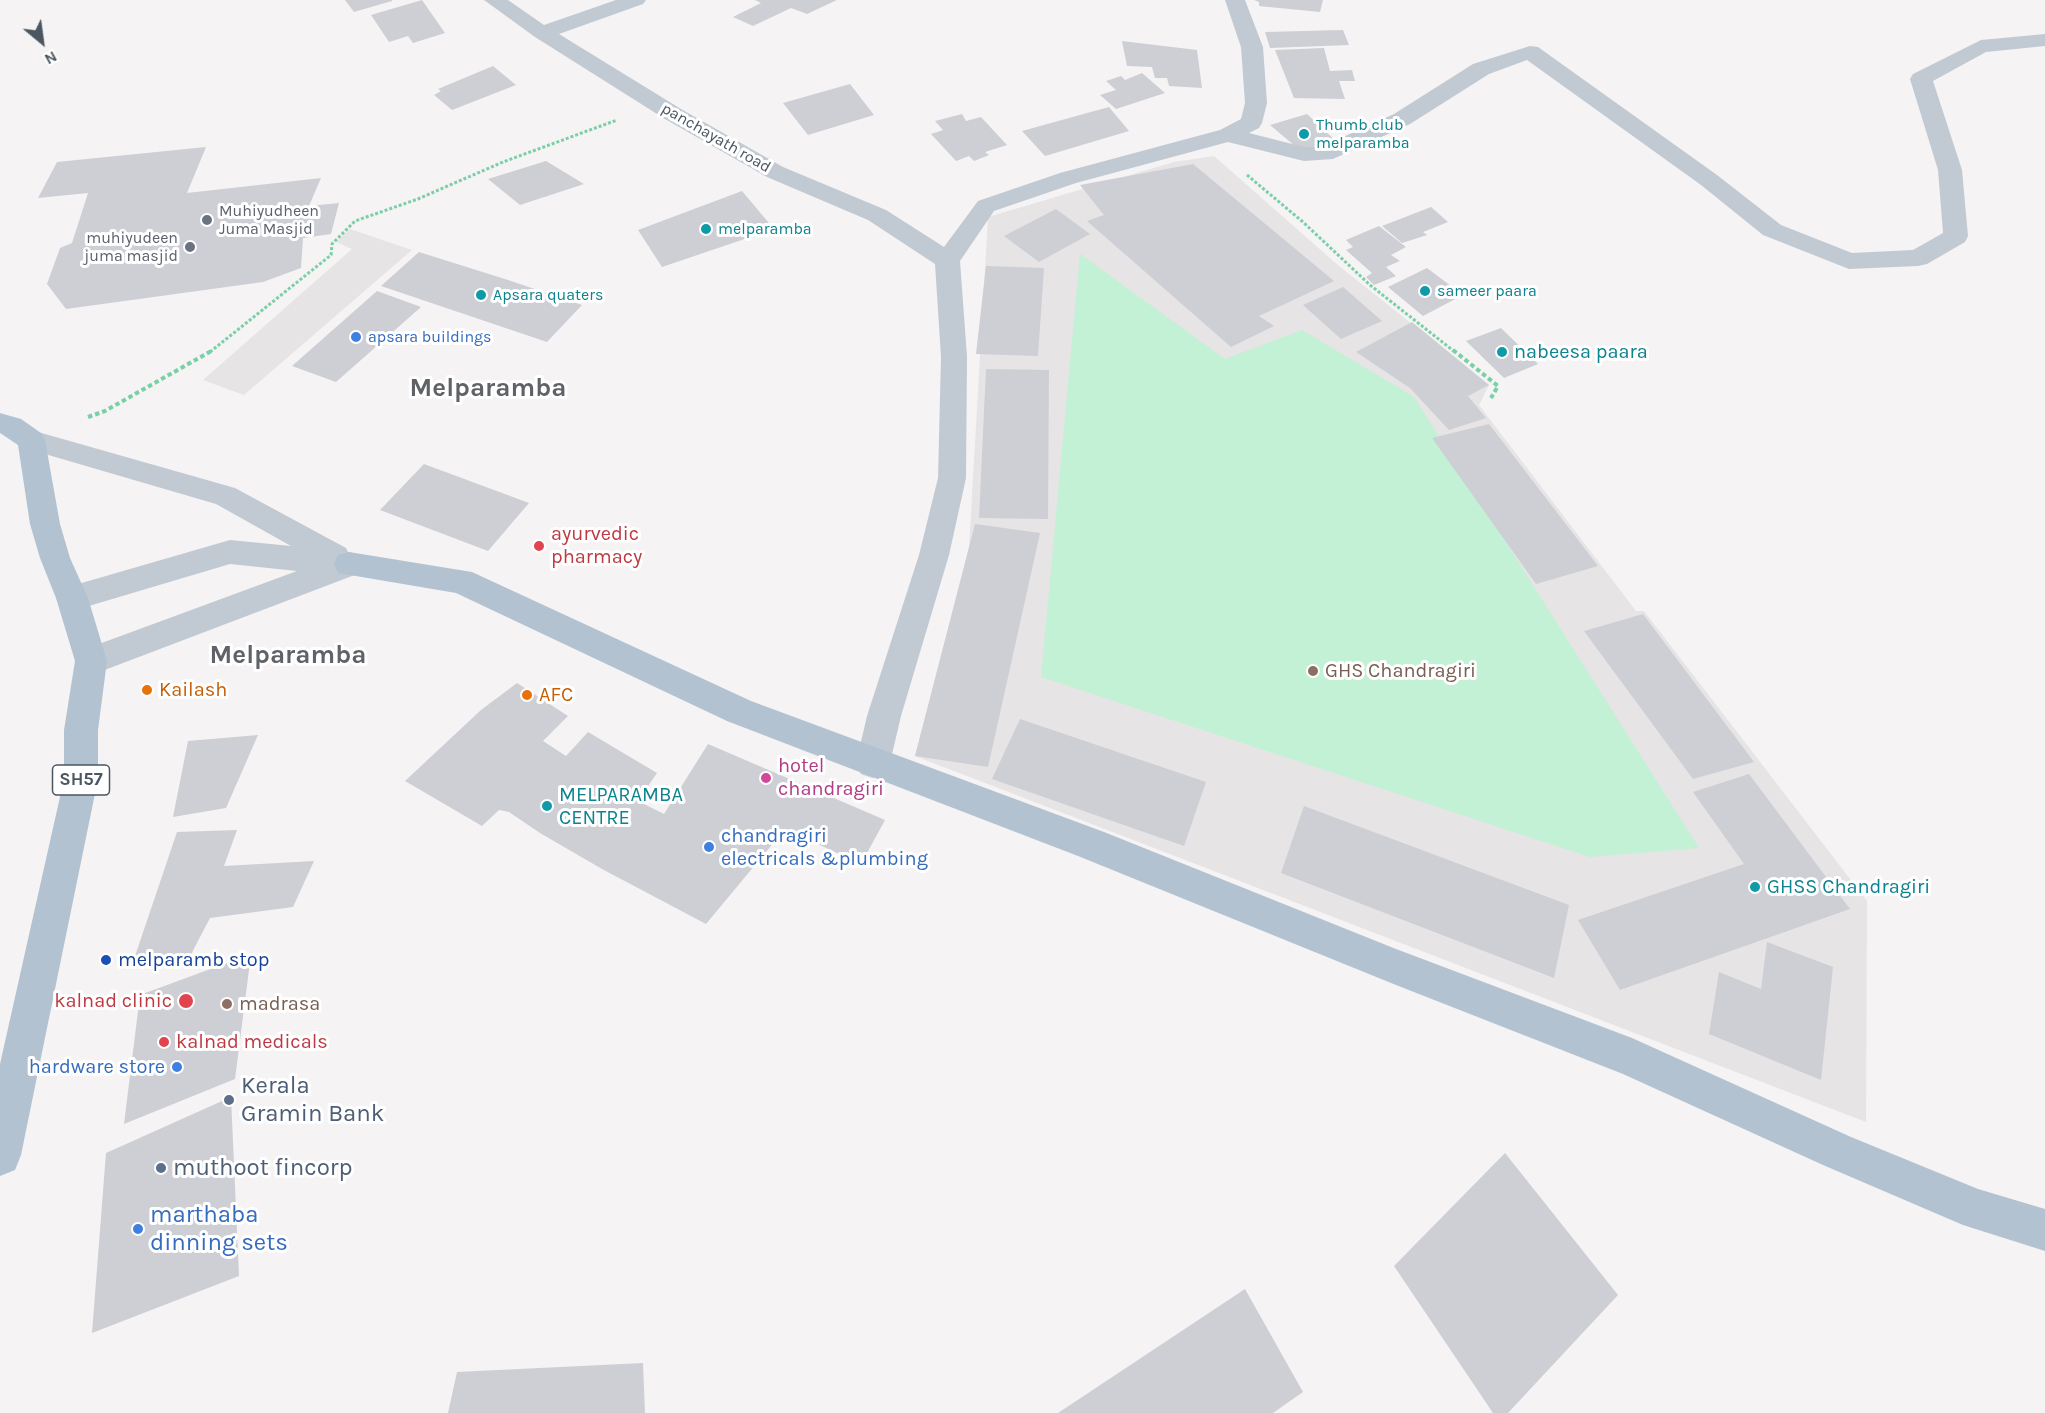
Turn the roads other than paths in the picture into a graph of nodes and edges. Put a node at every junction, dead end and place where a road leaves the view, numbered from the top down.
1 (494, 0) edge
2 (636, 0) edge
3 (1235, 0) edge
4 (542, 33) junction
5 (2045, 40) edge
6 (1228, 135) junction
7 (946, 260) junction
8 (0, 423) edge
9 (31, 440) junction
10 (349, 564) junction
11 (72, 598) junction
12 (91, 661) junction
13 (873, 763) junction
14 (0, 1155) edge
15 (2045, 1230) edge

1 - 4 street, panchayath road
2 - 4 street
3 - 6 street
4 - 7 street, panchayath road
5 - 6 street
6 - 7 street
7 - 13 street
8 - 9 main road
9 - 10 street
9 - 11 main road, SH57
10 - 11 street
10 - 12 street
10 - 13 main road
11 - 12 main road, SH57
12 - 14 main road, SH57
13 - 15 main road

